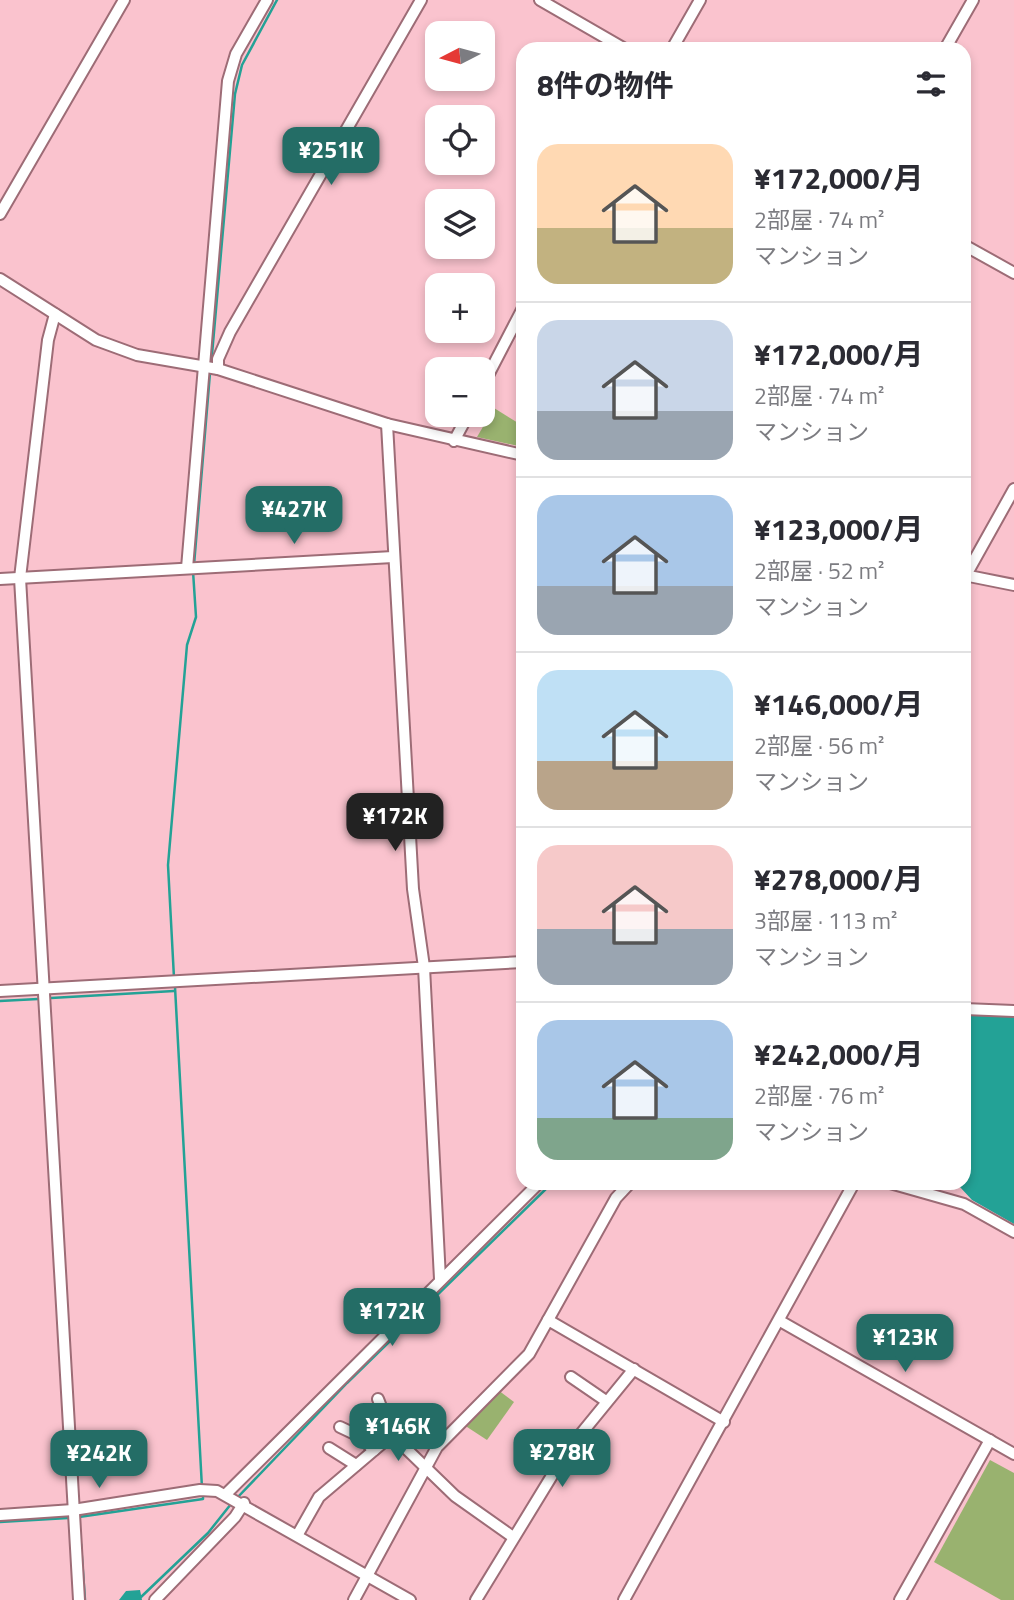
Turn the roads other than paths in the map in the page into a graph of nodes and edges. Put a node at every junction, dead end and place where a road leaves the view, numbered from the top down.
1 (124, 0) edge
2 (267, 0) edge
3 (421, 0) edge
4 (540, 0) edge
5 (700, 0) edge
6 (973, 0) edge
7 (613, 42) edge
8 (676, 42) edge
9 (949, 42) edge
10 (0, 214) edge
11 (971, 249) edge
12 (1014, 274) edge
13 (0, 279) edge
14 (55, 314) junction
15 (516, 321) edge
16 (495, 362) edge
17 (210, 368) junction
18 (387, 424) junction
19 (462, 427) edge
20 (454, 441) junction
21 (516, 454) edge
22 (1014, 489) edge
23 (393, 557) junction
24 (971, 564) edge
25 (192, 568) junction
26 (971, 576) edge
27 (20, 578) junction
28 (0, 579) edge
29 (1014, 585) edge
30 (516, 962) edge
31 (424, 967) junction
32 (46, 989) junction
33 (0, 991) edge
34 (971, 1009) edge
35 (1014, 1012) edge
36 (532, 1190) edge
37 (623, 1190) edge
38 (850, 1190) edge
39 (915, 1190) edge
40 (1014, 1232) edge
41 (440, 1279) junction
42 (548, 1320) junction
43 (780, 1321) junction
44 (634, 1369) junction
45 (571, 1377) dead end
46 (378, 1399) dead end
47 (606, 1401) junction
48 (724, 1422) junction
49 (340, 1427) dead end
50 (392, 1435) junction
51 (990, 1440) junction
52 (330, 1448) dead end
53 (374, 1450) junction
54 (1014, 1454) edge
55 (533, 1455) dead end
56 (356, 1465) junction
57 (426, 1468) junction
58 (554, 1472) junction
59 (234, 1498) junction
60 (73, 1510) junction
61 (0, 1515) edge
62 (298, 1535) junction
63 (513, 1536) junction
64 (366, 1575) junction
65 (79, 1600) edge
66 (155, 1600) edge
67 (354, 1600) edge
68 (410, 1600) edge
69 (476, 1600) edge
70 (624, 1600) edge
71 (901, 1600) edge

1 - 10 street
2 - 17 street
3 - 17 street
4 - 7 street
5 - 8 street
6 - 9 street
11 - 12 street
13 - 14 street
14 - 17 street
14 - 27 street
15 - 16 street
17 - 18 street
17 - 25 street
18 - 20 street
18 - 23 street
19 - 20 street
20 - 21 street
22 - 24 street
23 - 25 street
23 - 31 street
25 - 27 street
26 - 29 street
27 - 28 street
27 - 32 street
30 - 31 street
31 - 32 street
31 - 41 street
32 - 33 street
32 - 60 street
34 - 35 street
36 - 41 street
37 - 42 street
38 - 43 street
39 - 40 street
41 - 59 street
42 - 44 street
42 - 57 street
43 - 48 street
43 - 51 street
44 - 47 street
44 - 48 street
45 - 47 street
46 - 50 street
47 - 58 street
48 - 70 street
49 - 53 street
50 - 53 street
50 - 57 street
51 - 54 street
51 - 71 street
52 - 56 street
53 - 56 street
55 - 58 street
56 - 62 street
57 - 63 street
57 - 64 street
58 - 63 street
59 - 60 street
59 - 62 street
59 - 66 street
60 - 61 street
60 - 65 street
62 - 64 street
63 - 69 street
64 - 67 street
64 - 68 street

